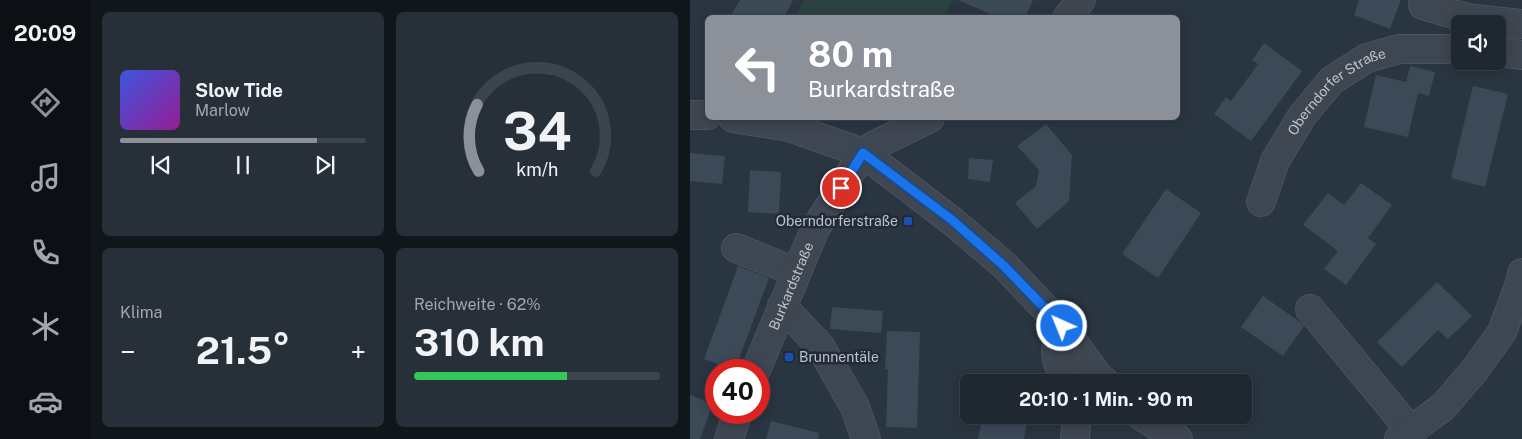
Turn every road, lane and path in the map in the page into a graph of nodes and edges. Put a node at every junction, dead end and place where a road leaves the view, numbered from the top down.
1 (1081, 0) edge
2 (1423, 5) dead end
3 (1069, 15) edge
4 (1522, 24) edge
5 (1451, 48) edge
6 (1506, 53) edge
7 (1522, 55) edge
8 (690, 115) edge
9 (705, 115) edge
10 (745, 120) edge
11 (926, 120) edge
12 (863, 153) junction
13 (1261, 202) dead end
14 (736, 248) dead end
15 (796, 272) junction
16 (1522, 273) edge
17 (782, 306) junction
18 (1310, 309) dead end
19 (1062, 326) junction
20 (760, 359) edge
21 (1063, 374) edge
22 (1096, 374) edge
23 (734, 424) edge
24 (1076, 424) edge
25 (1154, 424) edge
26 (1405, 435) edge
27 (729, 439) edge
28 (866, 439) edge
29 (1075, 439) edge
30 (1178, 439) edge

1 - 3 street
2 - 4 street
5 - 13 street, Oberndorfer Straße
6 - 7 street
8 - 9 street
10 - 12 street
11 - 12 street
12 - 15 street, Burkardstraße
12 - 19 street
14 - 15 street
15 - 17 street, Burkardstraße
16 - 26 street
17 - 20 street, Burkardstraße
17 - 28 street
18 - 26 street
19 - 21 street
19 - 22 street
23 - 27 street
24 - 29 street
25 - 30 street

